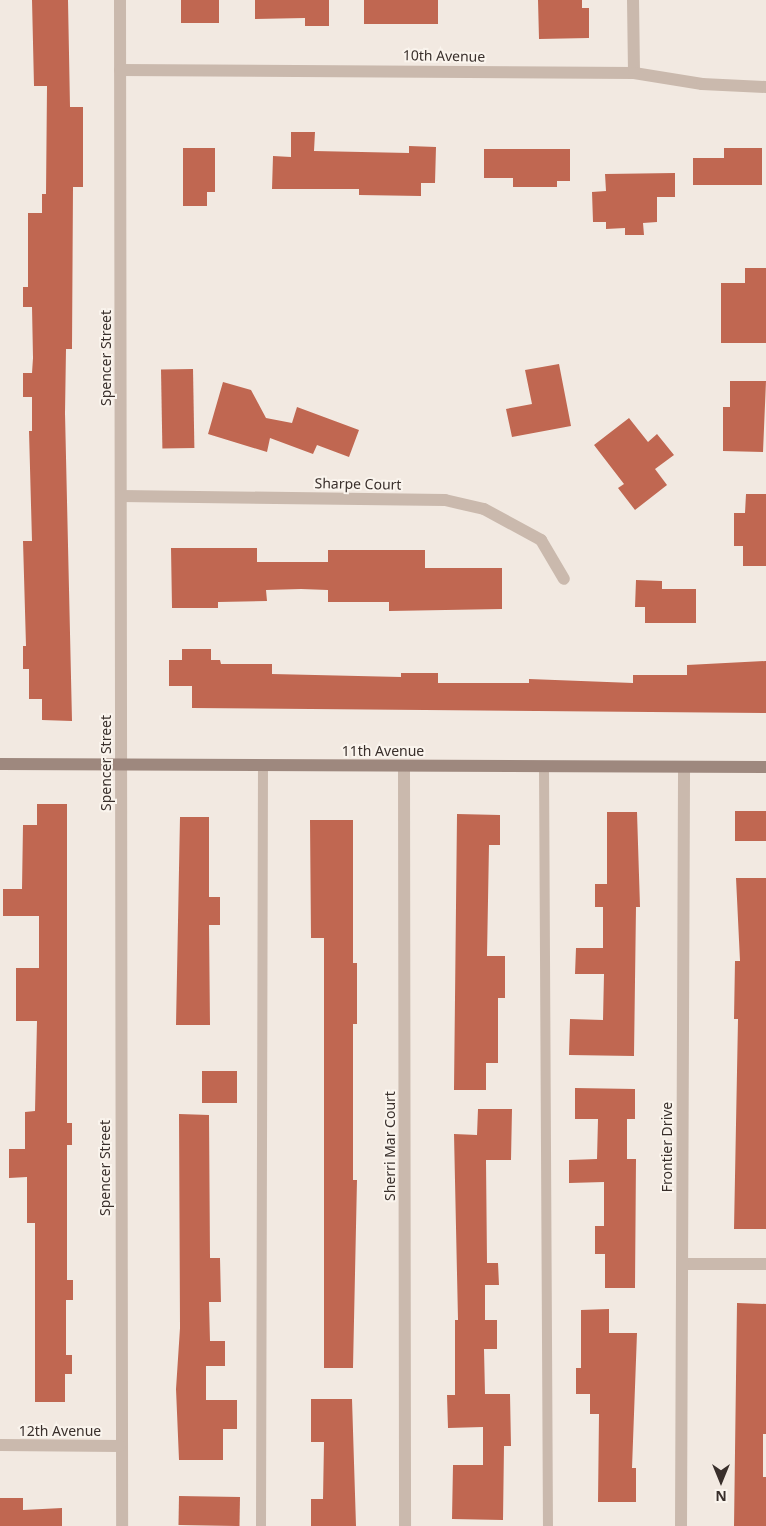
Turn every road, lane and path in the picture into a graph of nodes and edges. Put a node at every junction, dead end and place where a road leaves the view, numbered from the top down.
1 (120, 0) edge
2 (633, 0) edge
3 (120, 70) junction
4 (634, 73) junction
5 (766, 87) edge
6 (121, 496) junction
7 (564, 579) dead end
8 (0, 764) edge
9 (121, 764) junction
10 (263, 765) junction
11 (404, 766) junction
12 (544, 766) junction
13 (684, 767) junction
14 (766, 767) edge
15 (683, 1264) junction
16 (766, 1264) edge
17 (0, 1445) edge
18 (120, 1446) junction
19 (122, 1526) edge
20 (261, 1526) edge
21 (405, 1526) edge
22 (548, 1526) edge
23 (681, 1526) edge

1 - 3 street, Spencer Street
2 - 4 street
3 - 4 street, 10th Avenue
3 - 6 street, Spencer Street
4 - 5 street, 10th Avenue
6 - 7 street, Sharpe Court
6 - 9 street, Spencer Street
8 - 9 street, 11th Avenue
9 - 10 street, 11th Avenue
9 - 18 street, Spencer Street
10 - 11 street, 11th Avenue
10 - 20 lane
11 - 12 street, 11th Avenue
11 - 21 street, Sherri Mar Court
12 - 13 street, 11th Avenue
12 - 22 lane
13 - 14 street, 11th Avenue
13 - 15 street, Frontier Drive
15 - 16 street
15 - 23 street, Frontier Drive
17 - 18 street, 12th Avenue
18 - 19 street, Spencer Street

